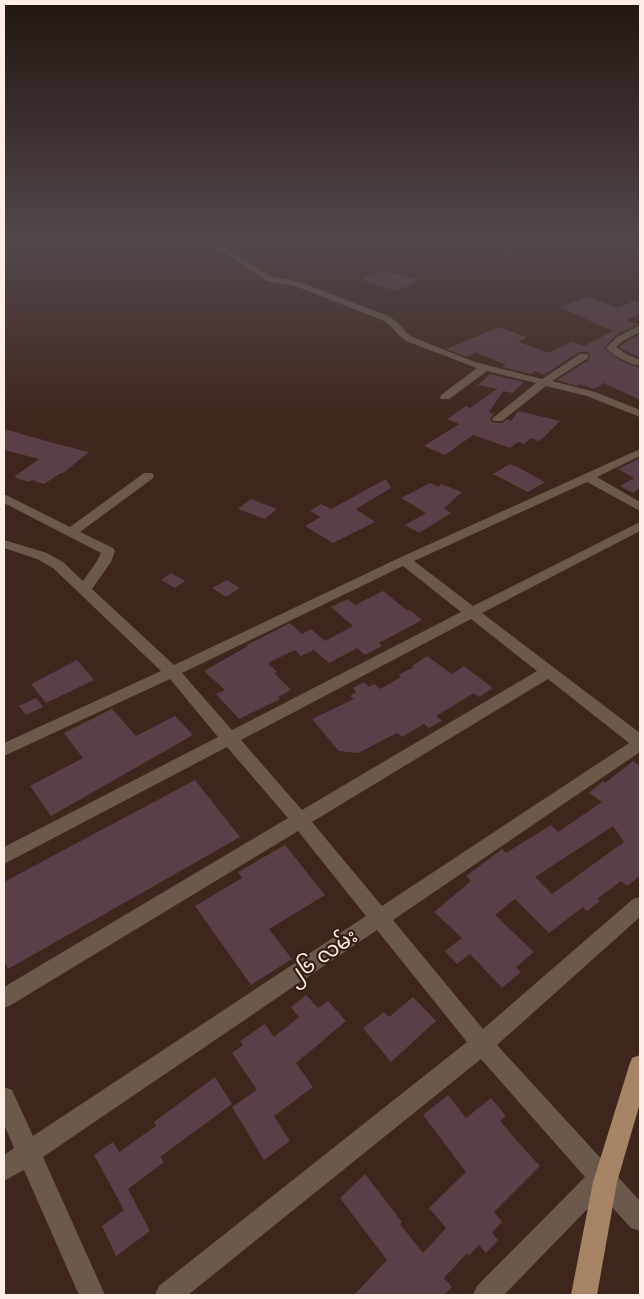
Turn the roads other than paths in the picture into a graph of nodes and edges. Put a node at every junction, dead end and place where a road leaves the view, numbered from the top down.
1 (345, 303) edge
2 (640, 328) edge
3 (584, 356) dead end
4 (640, 363) edge
5 (484, 368) junction
6 (544, 382) junction
7 (445, 398) dead end
8 (640, 414) edge
9 (498, 419) dead end
10 (640, 452) edge
11 (148, 476) dead end
12 (589, 478) junction
13 (4, 498) edge
14 (640, 507) edge
15 (640, 526) edge
16 (70, 533) junction
17 (4, 544) edge
18 (405, 560) junction
19 (85, 588) junction
20 (471, 611) junction
21 (549, 671) junction
22 (173, 673) junction
23 (229, 740) junction
24 (640, 743) edge
25 (4, 750) edge
26 (300, 820) junction
27 (4, 856) edge
28 (640, 905) edge
29 (378, 919) junction
30 (4, 998) edge
31 (482, 1044) junction
32 (640, 1066) edge
33 (4, 1098) edge
34 (29, 1152) junction
35 (4, 1169) edge
36 (603, 1180) junction
37 (640, 1219) edge
38 (92, 1295) edge
39 (168, 1295) edge
40 (486, 1295) edge
41 (584, 1295) edge

1 - 5 street
2 - 4 street
3 - 6 street
5 - 6 street
5 - 7 street
6 - 8 street
6 - 9 street
10 - 12 street
11 - 16 street
12 - 14 street
12 - 18 street
13 - 16 street
15 - 20 street
16 - 19 street
17 - 19 street
18 - 20 street
18 - 22 street
19 - 22 street
20 - 21 street
20 - 23 street
21 - 24 street
21 - 26 street
22 - 23 street
22 - 25 street
23 - 26 street
23 - 27 street
24 - 29 street, ၂၆ လမ်း
26 - 29 street
26 - 30 street
28 - 31 street
29 - 31 street
29 - 34 street, ၂၆ လမ်း
31 - 36 street
31 - 39 street
32 - 36 main road
33 - 34 street
34 - 35 street, ၂၆ လမ်း
34 - 38 street
36 - 37 street
36 - 40 street
36 - 41 main road

